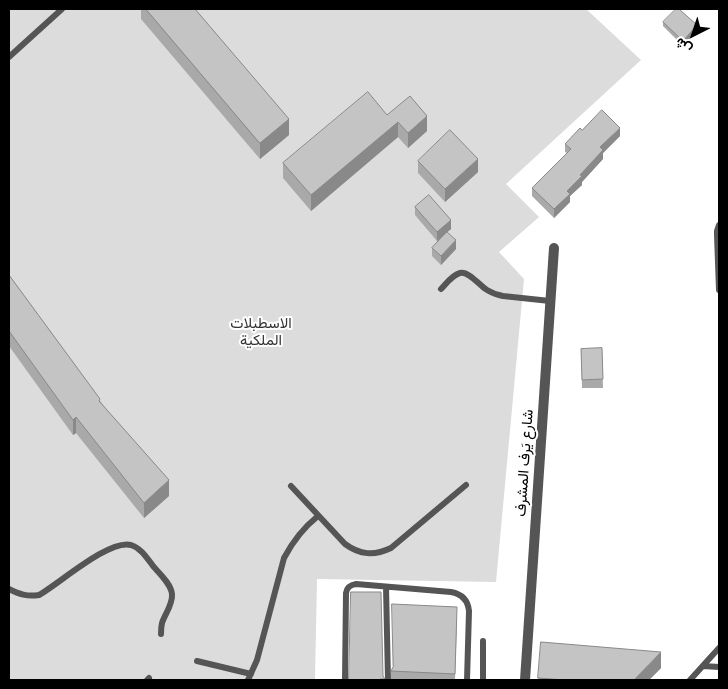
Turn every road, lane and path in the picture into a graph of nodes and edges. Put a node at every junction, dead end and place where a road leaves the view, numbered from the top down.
1 (62, 9) edge
2 (9, 57) edge
3 (719, 225) edge
4 (554, 248) dead end
5 (441, 289) dead end
6 (719, 290) edge
7 (550, 301) junction
8 (466, 485) dead end
9 (291, 486) dead end
10 (318, 516) junction
11 (386, 587) junction
12 (9, 589) edge
13 (161, 634) dead end
14 (483, 641) dead end
15 (719, 648) edge
16 (197, 660) dead end
17 (703, 666) junction
18 (719, 667) edge
19 (250, 677) edge
20 (345, 680) edge
21 (388, 680) edge
22 (467, 680) edge
23 (483, 680) edge
24 (525, 680) edge
25 (690, 680) edge

1 - 2 lane
3 - 6 lane
4 - 7 street, شارع يَرف المشرف
5 - 7 lane
7 - 24 street, شارع يَرف المشرف
8 - 10 lane
9 - 10 lane
10 - 19 lane
11 - 20 lane
11 - 21 lane
11 - 22 lane
12 - 13 lane
14 - 23 lane
15 - 17 lane
16 - 19 lane
17 - 18 lane
17 - 25 lane

